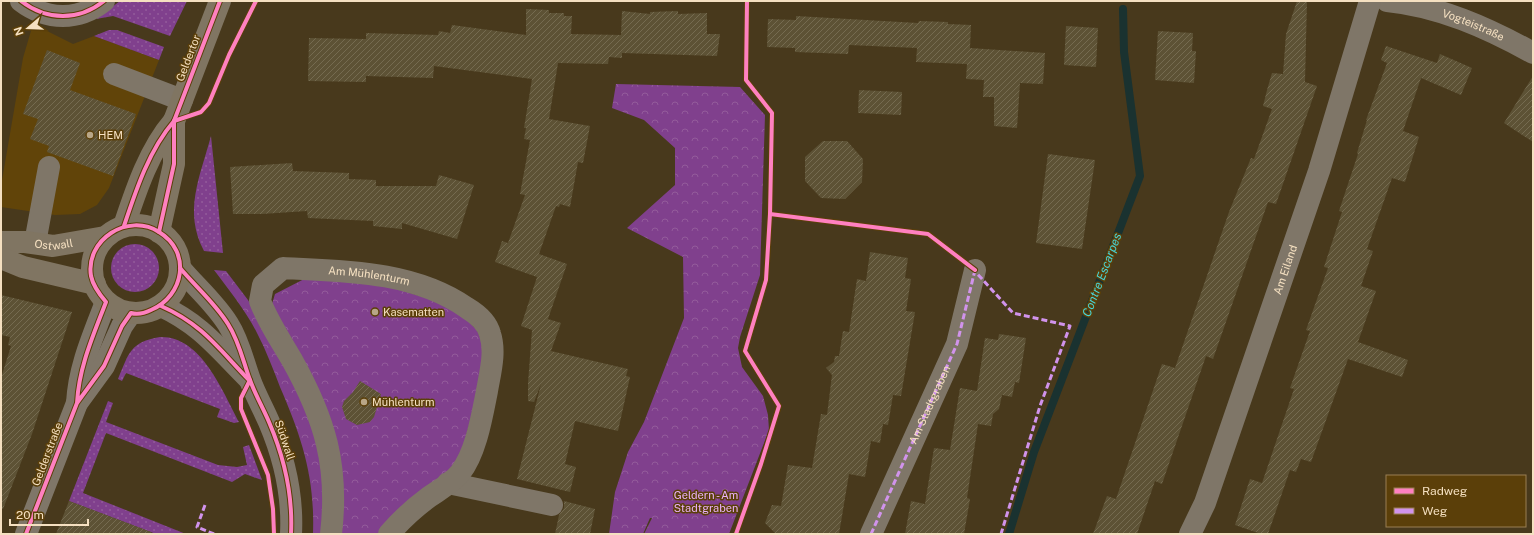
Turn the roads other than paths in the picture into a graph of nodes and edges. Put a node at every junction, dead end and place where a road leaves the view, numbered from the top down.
1 (21, 1) edge
2 (104, 1) edge
3 (220, 1) edge
4 (1370, 1) edge
5 (1387, 1) edge
6 (1533, 53) edge
7 (114, 74) dead end
8 (182, 100) junction
9 (174, 121) junction
10 (49, 167) dead end
11 (124, 226) junction
12 (159, 232) junction
13 (105, 237) junction
14 (1, 242) edge
15 (34, 243) junction
16 (1, 258) edge
17 (180, 268) junction
18 (975, 270) dead end
19 (95, 284) junction
20 (106, 302) junction
21 (161, 306) junction
22 (131, 313) junction
23 (250, 380) junction
24 (77, 403) junction
25 (448, 483) junction
26 (552, 505) dead end
27 (26, 534) edge
28 (291, 534) edge
29 (331, 534) edge
30 (389, 534) edge
31 (871, 534) edge
32 (1190, 534) edge

1 - 2 street
3 - 8 main road, Geldertor
4 - 32 street, Am Eiland
5 - 6 street, Vogteistraße
7 - 8 street
8 - 9 main road, Geldertor
9 - 11 main road, Geldertor
9 - 12 main road, Geldertor
10 - 15 street
11 - 12 main road
11 - 13 main road
12 - 17 main road
13 - 15 main road, Ostwall
13 - 19 main road
14 - 15 main road, Ostwall
16 - 19 main road
17 - 21 main road
17 - 23 street, Südwall
18 - 31 street, Am Stadtgraben
19 - 20 main road
20 - 22 main road
20 - 24 street, Gelderstraße
21 - 22 main road
21 - 23 street, Südwall
22 - 24 street, Gelderstraße
23 - 28 street, Südwall
24 - 27 street, Gelderstraße
25 - 26 street
25 - 29 street, Am Mühlenturm
25 - 30 street, Am Mühlenturm

